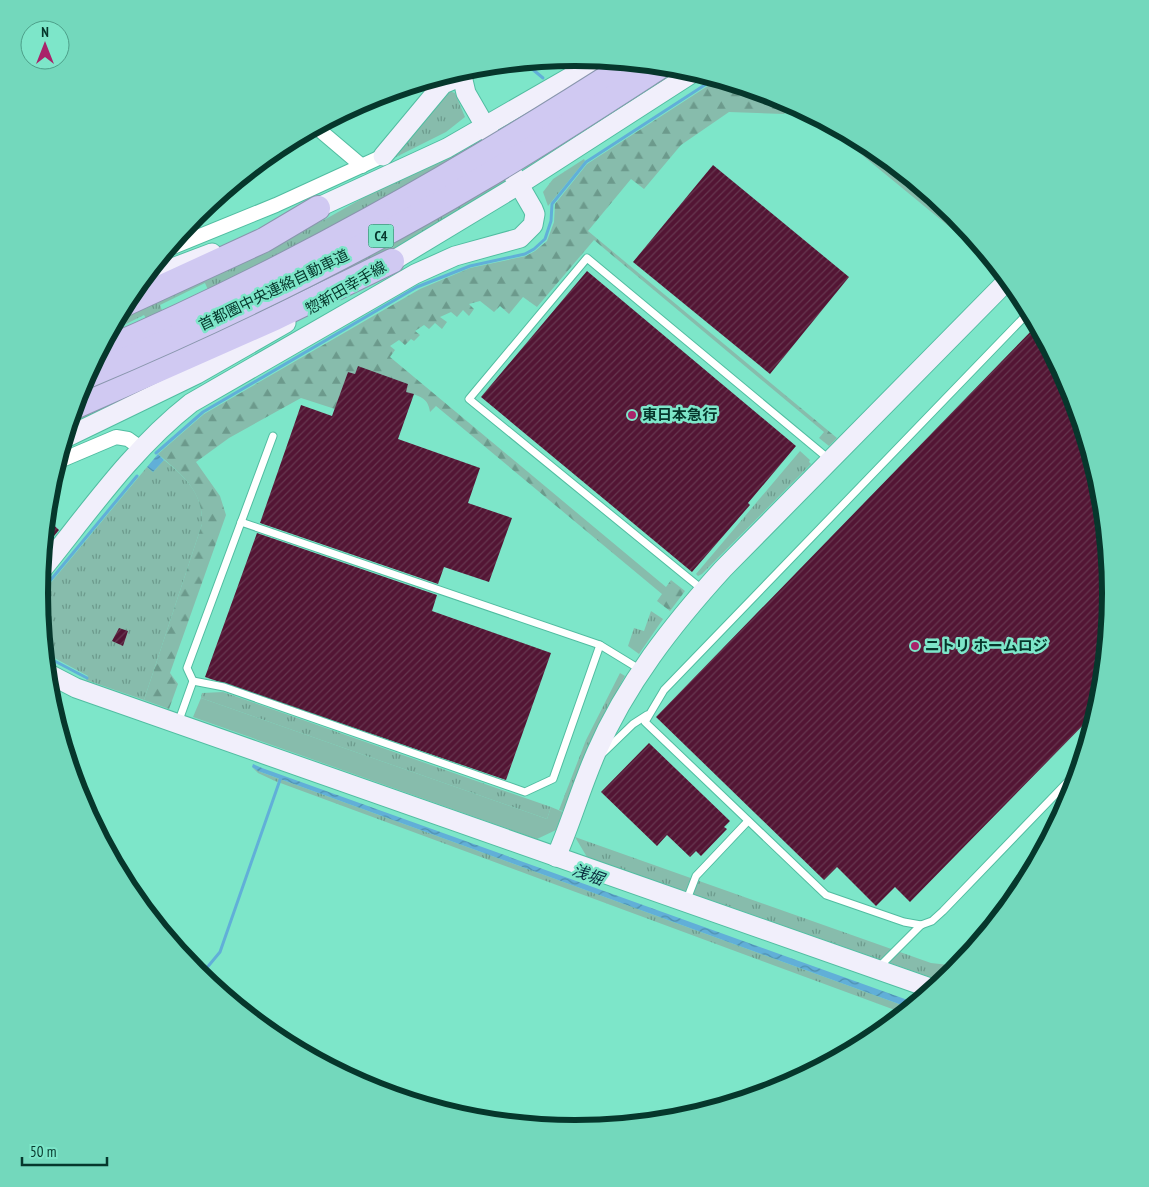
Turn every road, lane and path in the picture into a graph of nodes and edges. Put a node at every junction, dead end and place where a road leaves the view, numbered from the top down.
1 (589, 67) edge
2 (620, 69) edge
3 (651, 72) edge
4 (673, 76) edge
5 (684, 78) edge
6 (464, 79) edge
7 (446, 82) edge
8 (668, 89) junction
9 (486, 127) junction
10 (321, 132) edge
11 (383, 156) joint
12 (362, 166) junction
13 (520, 184) junction
14 (318, 208) junction
15 (180, 244) edge
16 (392, 261) junction
17 (155, 274) edge
18 (1002, 286) edge
19 (138, 298) edge
20 (1023, 318) edge
21 (109, 348) edge
22 (97, 372) edge
23 (84, 403) edge
24 (72, 435) edge
25 (273, 436) dead end
26 (142, 449) junction
27 (65, 459) edge
28 (830, 460) junction
29 (241, 522) junction
30 (49, 561) edge
31 (703, 590) junction
32 (600, 645) junction
33 (641, 670) junction
34 (55, 677) edge
35 (193, 681) junction
36 (650, 714) junction
37 (178, 723) junction
38 (592, 763) junction
39 (1065, 784) edge
40 (748, 821) junction
41 (556, 857) junction
42 (686, 903) junction
43 (921, 925) junction
44 (877, 970) junction
45 (926, 987) edge

1 - 9 street
2 - 21 highway, 首都圏中央連絡自動車道 / C4, bridge
3 - 22 highway, 首都圏中央連絡自動車道 / C4, bridge
4 - 8 street
5 - 8 street, 惣新田幸手線
6 - 9 street
7 - 11 street
8 - 13 street, 惣新田幸手線
9 - 13 street
9 - 14 street
10 - 12 street
11 - 12 street
12 - 15 street
13 - 16 street, 惣新田幸手線
13 - 26 street
14 - 17 street
14 - 19 highway
16 - 23 highway
16 - 24 street, 惣新田幸手線
18 - 28 street
20 - 36 lane
25 - 29 lane
26 - 27 street
26 - 30 street
28 - 31 street
28 - 31 lane
29 - 32 lane
29 - 35 lane
31 - 33 street
32 - 33 lane
32 - 35 lane
33 - 38 street
34 - 37 street
35 - 37 lane
36 - 38 lane
36 - 40 lane
37 - 41 street
38 - 41 street
39 - 43 lane
40 - 42 lane
40 - 43 lane
41 - 42 street
42 - 44 street
43 - 44 lane
44 - 45 street

